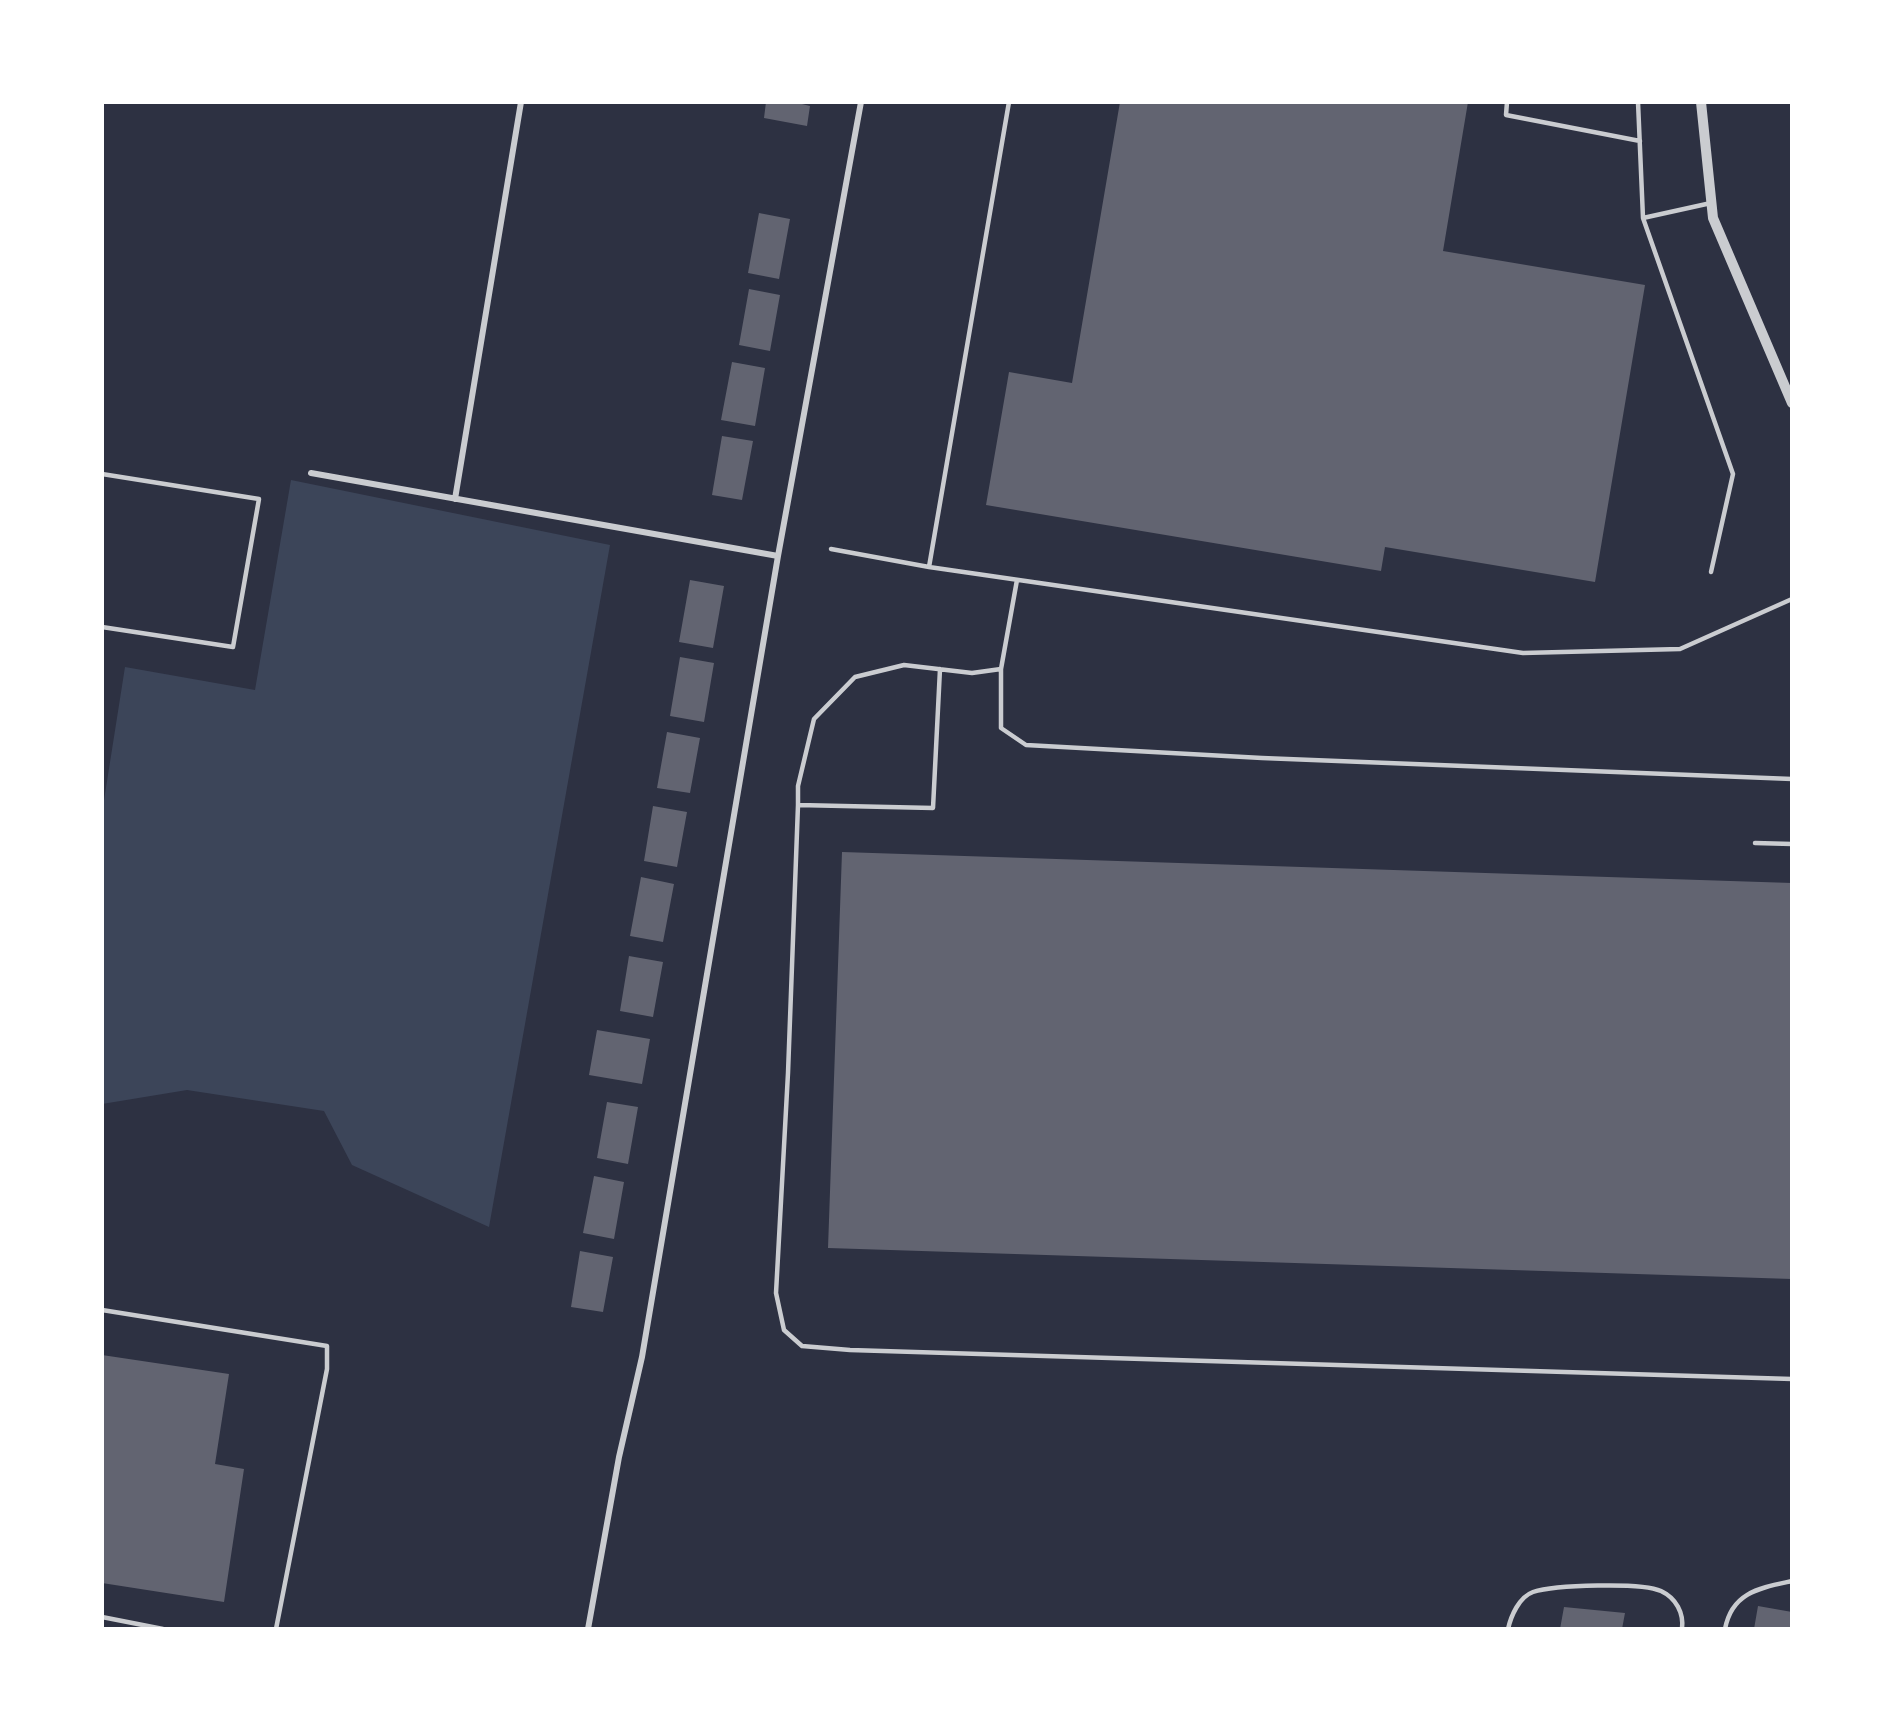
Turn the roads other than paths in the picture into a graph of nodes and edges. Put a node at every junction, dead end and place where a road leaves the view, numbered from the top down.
1 (521, 102) edge
2 (861, 102) edge
3 (1009, 102) edge
4 (1507, 102) edge
5 (1638, 102) edge
6 (1701, 102) edge
7 (1640, 141) junction
8 (1711, 202) junction
9 (1644, 218) junction
10 (1792, 403) edge
11 (311, 473) dead end
12 (102, 474) edge
13 (455, 499) junction
14 (831, 549) dead end
15 (778, 556) junction
16 (929, 567) junction
17 (1711, 572) dead end
18 (1017, 580) junction
19 (1792, 599) edge
20 (102, 627) edge
21 (940, 669) junction
22 (1001, 669) junction
23 (1792, 779) edge
24 (798, 805) junction
25 (1755, 843) dead end
26 (1792, 844) edge
27 (102, 1310) edge
28 (1792, 1379) edge
29 (1792, 1581) edge
30 (102, 1617) edge
31 (163, 1629) edge
32 (276, 1629) edge
33 (588, 1629) edge
34 (1508, 1629) edge
35 (1682, 1629) edge
36 (1725, 1629) edge

1 - 13 street
2 - 15 street
3 - 16 lane
4 - 7 lane
5 - 7 lane
6 - 8 street
7 - 9 lane
8 - 9 lane
8 - 10 street
9 - 17 lane
11 - 13 street
12 - 20 lane
13 - 15 street
14 - 16 lane
15 - 33 street
16 - 18 lane
18 - 19 lane
18 - 22 lane
21 - 22 lane
21 - 24 lane
21 - 24 lane
22 - 23 lane
24 - 28 lane
25 - 26 lane
27 - 32 lane
29 - 36 lane
30 - 31 lane
34 - 35 lane

